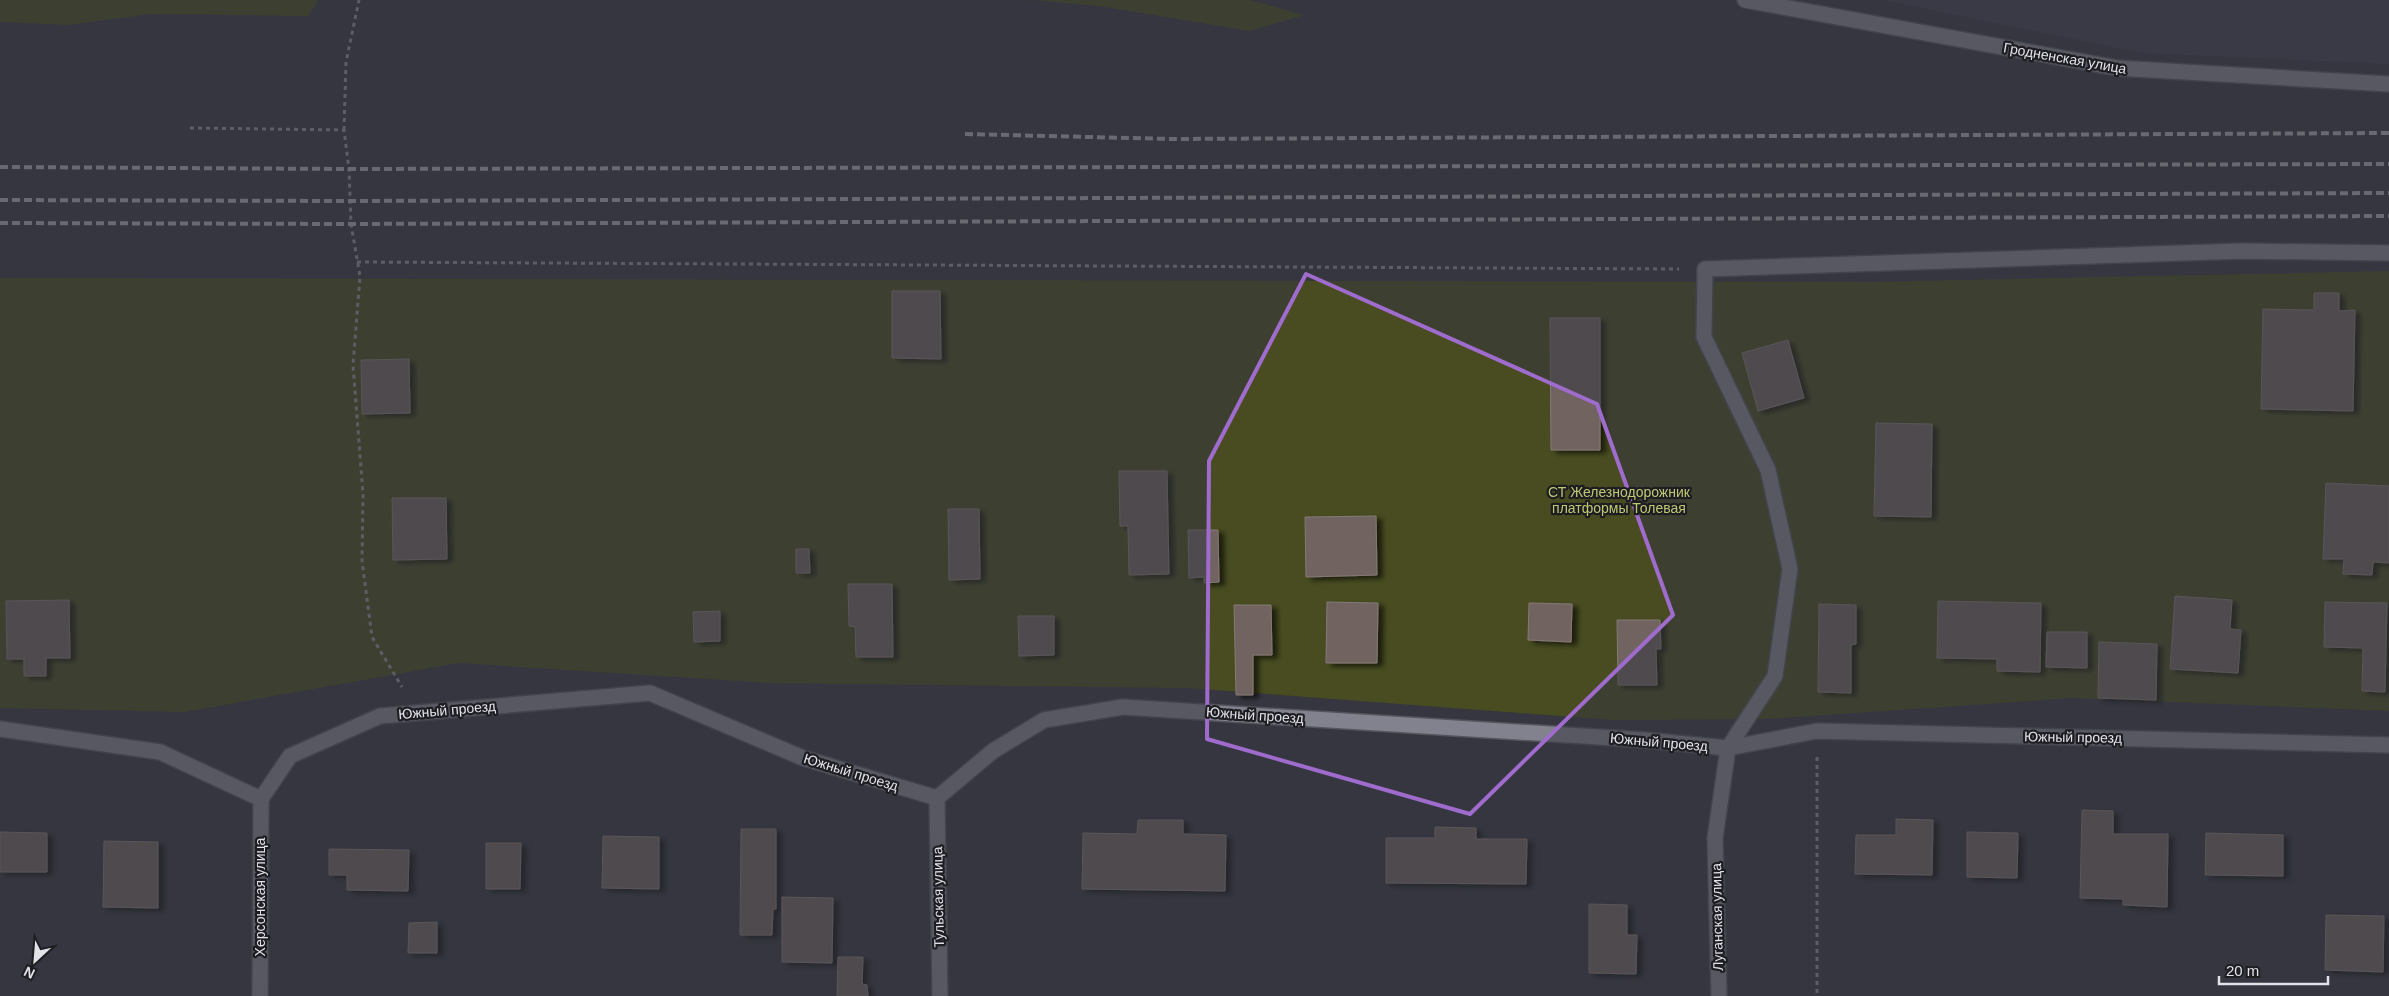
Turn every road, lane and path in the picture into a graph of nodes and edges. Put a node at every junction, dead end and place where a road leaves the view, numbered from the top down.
1 (358, 0) edge
2 (1745, 0) edge
3 (2389, 84) edge
4 (190, 128) dead end
5 (344, 130) junction
6 (2389, 253) edge
7 (357, 262) junction
8 (1705, 269) junction
9 (417, 713) junction
10 (0, 729) edge
11 (1817, 731) junction
12 (2389, 745) edge
13 (1728, 748) junction
14 (937, 798) junction
15 (261, 799) junction
16 (1715, 838) joint
17 (260, 996) edge
18 (940, 996) edge
19 (1718, 996) edge
20 (1817, 996) edge

1 - 5 path
2 - 3 street, Гродненская улица
4 - 5 path
5 - 7 path
6 - 8 street
7 - 8 path
7 - 9 path
8 - 13 street
9 - 14 street, Южный проезд
9 - 15 street, Южный проезд
10 - 15 street
11 - 12 street, Южный проезд
11 - 13 street, Южный проезд
11 - 20 path
13 - 14 street, Южный проезд
13 - 16 street, Южный проезд
14 - 18 street, Тульская улица
15 - 17 street, Херсонская улица
16 - 19 street, Луганская улица

